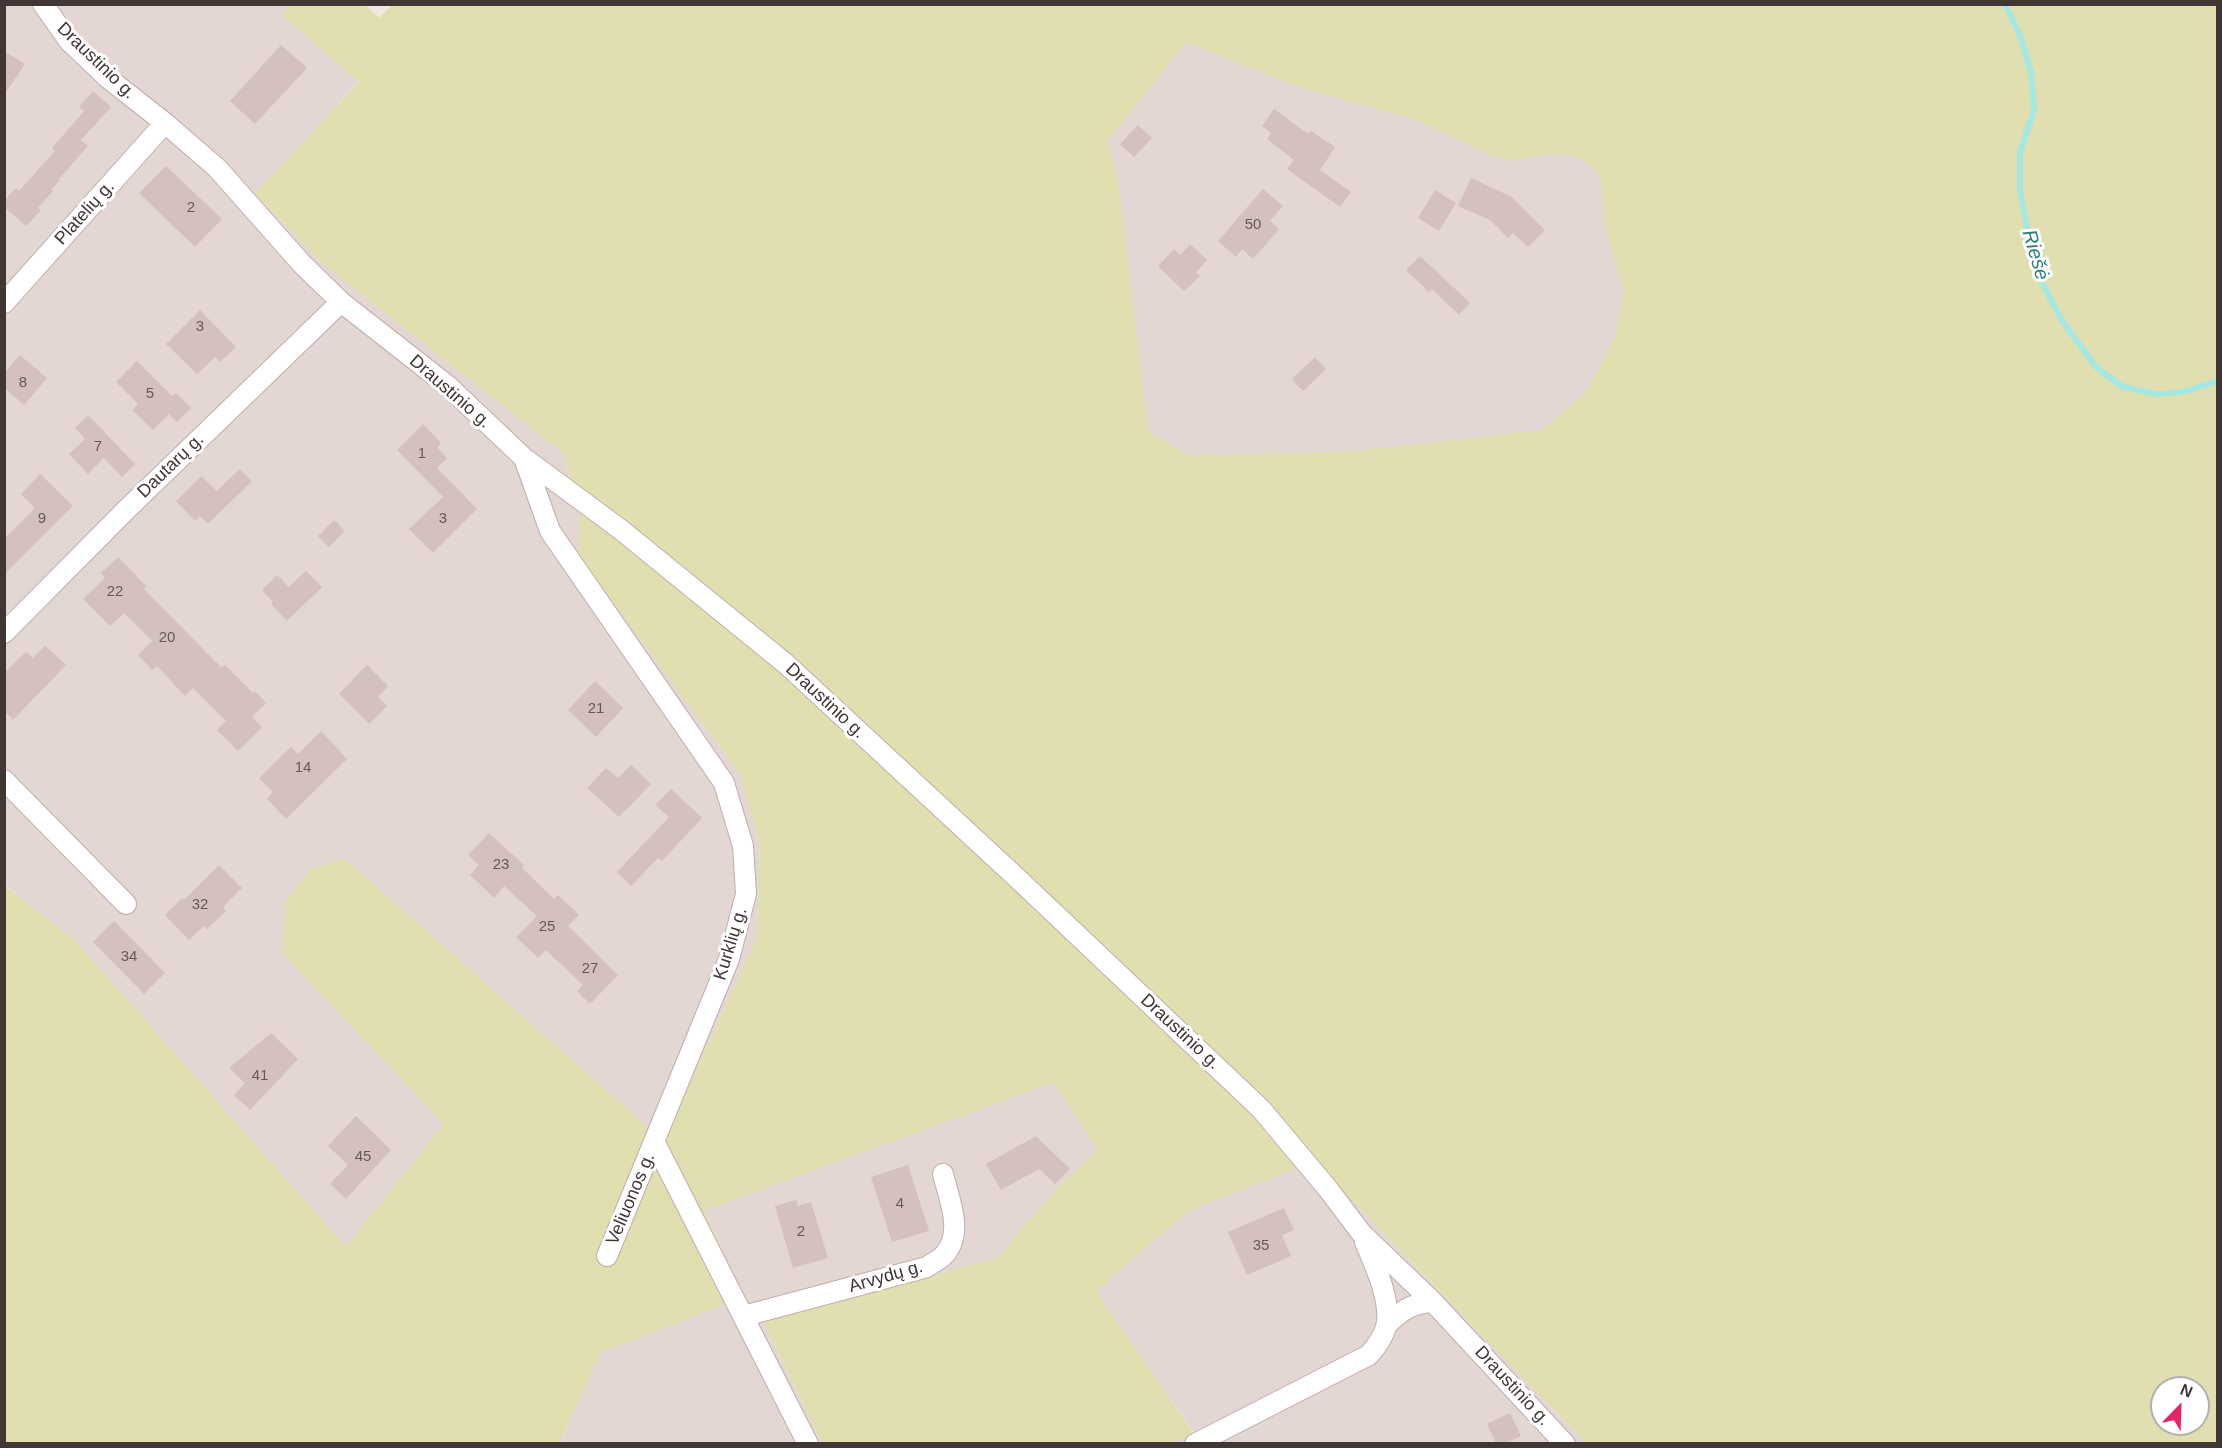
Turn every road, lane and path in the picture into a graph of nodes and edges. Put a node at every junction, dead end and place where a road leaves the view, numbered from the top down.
1 (43, 4) edge
2 (165, 123) junction
3 (341, 302) junction
4 (4, 303) edge
5 (524, 458) junction
6 (4, 633) edge
7 (4, 780) edge
8 (126, 903) dead end
9 (655, 1143) junction
10 (943, 1174) dead end
11 (1362, 1234) junction
12 (607, 1256) dead end
13 (1433, 1302) junction
14 (744, 1316) junction
15 (1386, 1326) junction
16 (808, 1443) edge
17 (1195, 1443) edge
18 (1566, 1443) edge

1 - 2 street, Draustinio g.
2 - 3 street, Draustinio g.
2 - 4 street, Platelių g.
3 - 5 street, Draustinio g.
3 - 6 street, Dautarų g.
5 - 9 street, Kurklių g.
5 - 11 street, Draustinio g.
7 - 8 street
9 - 12 street, Veliuonos g.
9 - 14 street
10 - 14 street, Arvydų g.
11 - 13 street, Draustinio g.
11 - 15 street
13 - 15 street
13 - 18 street, Draustinio g.
14 - 16 street
15 - 17 street

